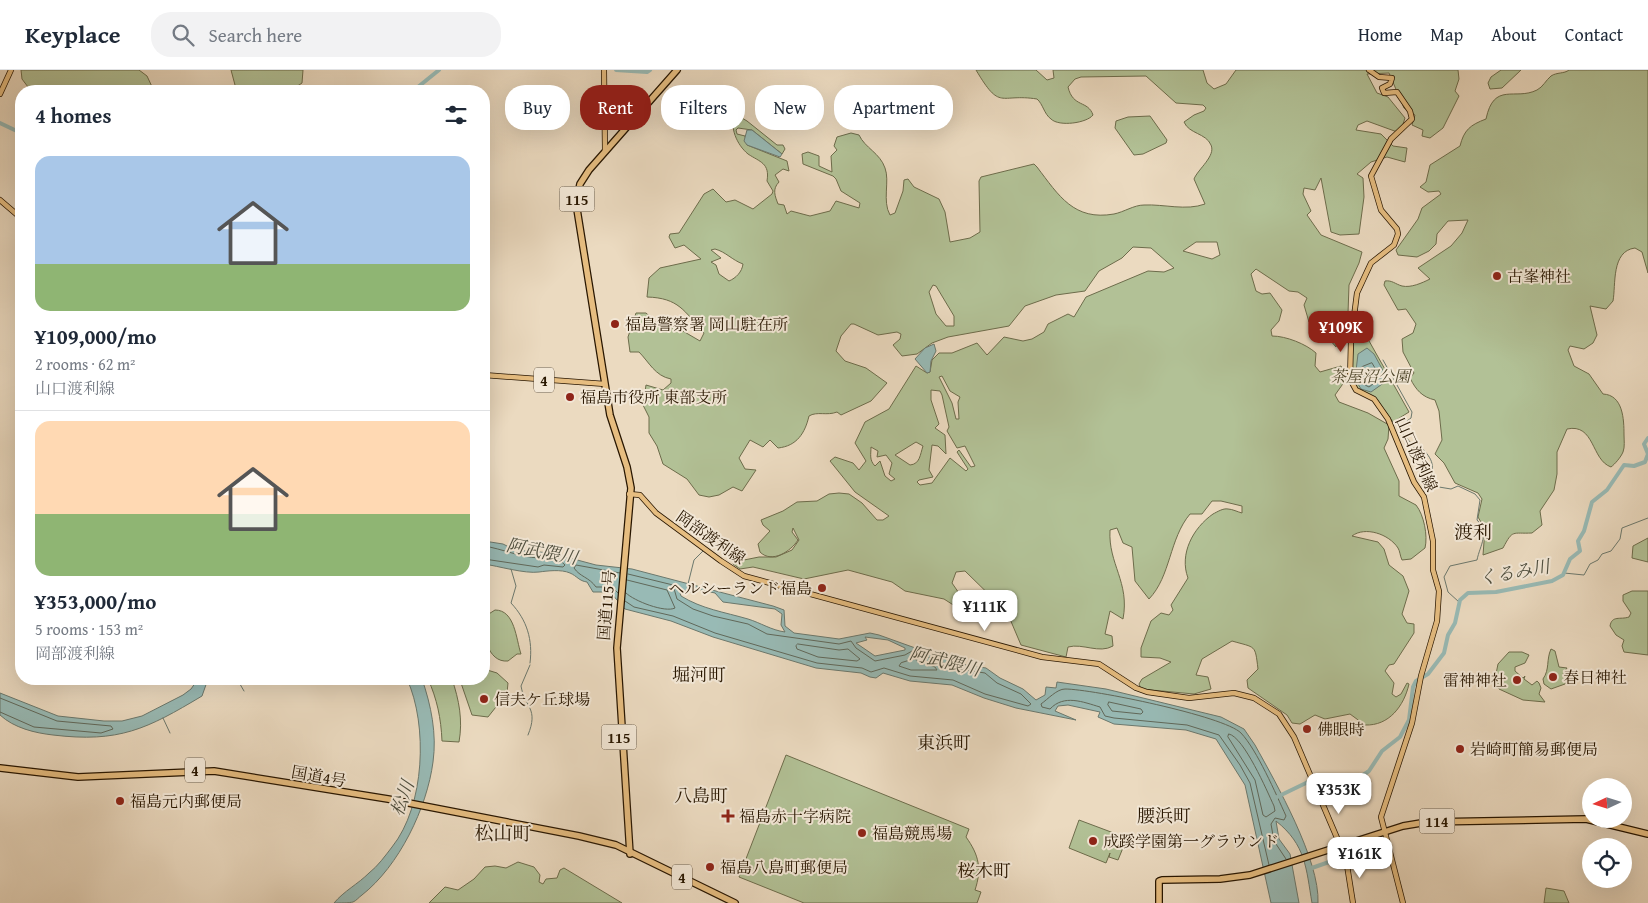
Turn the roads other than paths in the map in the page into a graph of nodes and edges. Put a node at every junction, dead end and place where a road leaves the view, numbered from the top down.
1 (11, 70) edge
2 (604, 70) edge
3 (677, 70) edge
4 (1369, 70) edge
5 (0, 94) edge
6 (605, 151) junction
7 (0, 200) edge
8 (15, 213) edge
9 (490, 375) edge
10 (604, 384) junction
11 (629, 494) junction
12 (0, 770) edge
13 (1385, 834) junction
14 (1648, 834) edge
15 (628, 851) junction
16 (1344, 852) junction
17 (727, 903) edge
18 (735, 903) edge
19 (1160, 903) edge
20 (1353, 903) edge
21 (1402, 903) edge

1 - 5 main road
2 - 6 main road
3 - 6 highway, 国道115号 / 115
4 - 13 main road, 山口渡利線
6 - 10 highway, 国道115号 / 115
7 - 8 main road
9 - 10 main road, 4
10 - 11 highway, 国道115号 / 115
11 - 15 highway, 国道115号 / 115
11 - 16 main road, 岡部渡利線
12 - 15 highway, 国道4号 / 4
13 - 14 highway, 114
13 - 16 highway, 114
13 - 21 main road, 山口渡利線
15 - 17 highway, 4
15 - 18 highway, 4
16 - 19 highway, 114
16 - 20 main road, 岡部渡利線

